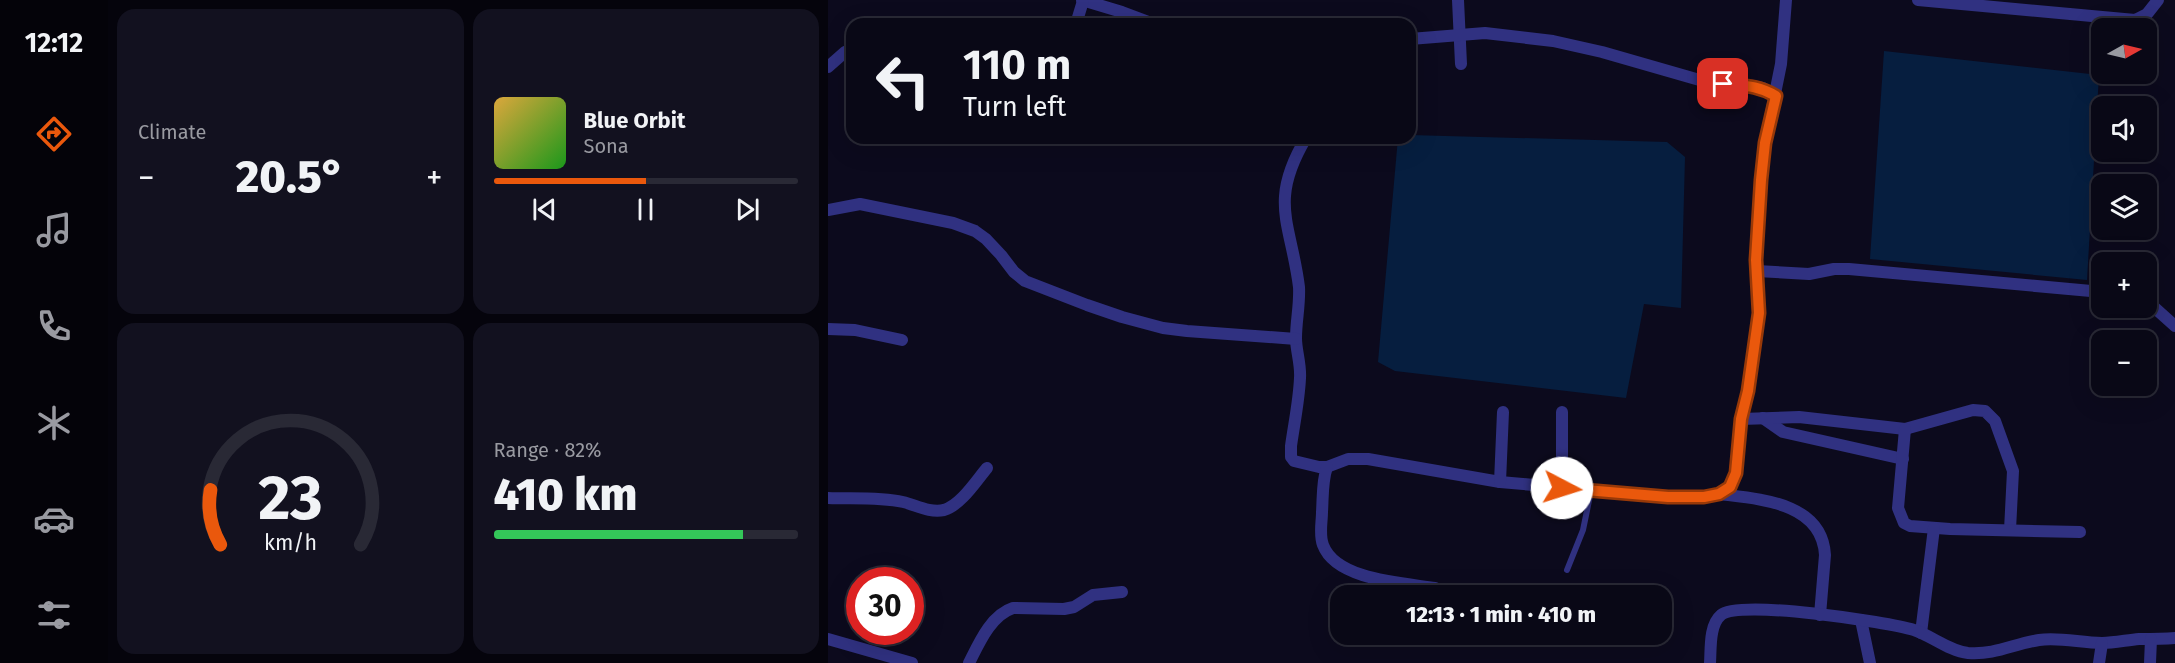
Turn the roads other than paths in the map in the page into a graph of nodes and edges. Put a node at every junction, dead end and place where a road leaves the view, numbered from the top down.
1 (1082, 0) edge
2 (1458, 0) edge
3 (1786, 0) edge
4 (1918, 0) edge
5 (2158, 0) edge
6 (1955, 2) edge
7 (2038, 6) edge
8 (1078, 18) edge
9 (1138, 18) edge
10 (1459, 34) junction
11 (1416, 38) edge
12 (846, 52) edge
13 (1461, 64) dead end
14 (828, 67) edge
15 (1776, 96) junction
16 (1303, 144) edge
17 (828, 210) edge
18 (1757, 271) junction
19 (2091, 291) edge
20 (2157, 310) edge
21 (2175, 326) edge
22 (828, 329) edge
23 (1296, 339) junction
24 (902, 340) dead end
25 (1503, 412) dead end
26 (1562, 412) dead end
27 (1763, 418) junction
28 (1741, 419) junction
29 (1905, 429) junction
30 (1903, 459) junction
31 (1327, 466) junction
32 (987, 468) dead end
33 (1500, 482) junction
34 (1562, 488) junction
35 (1591, 491) junction
36 (1719, 494) junction
37 (828, 498) edge
38 (1934, 528) junction
39 (2010, 530) junction
40 (2080, 532) dead end
41 (1567, 570) dead end
42 (1418, 585) edge
43 (1122, 592) dead end
44 (1820, 615) junction
45 (1861, 620) junction
46 (1921, 633) junction
47 (2175, 638) edge
48 (828, 639) edge
49 (2151, 639) junction
50 (2102, 643) junction
51 (912, 663) edge
52 (969, 663) edge
53 (1710, 663) edge
54 (1870, 663) edge
55 (2099, 663) edge
56 (2150, 663) edge

1 - 8 street
1 - 9 street
2 - 10 street
3 - 15 street
4 - 6 street
5 - 7 street
6 - 7 street
10 - 11 street
10 - 13 street
10 - 15 street
12 - 14 street
15 - 18 street
16 - 23 street
17 - 23 street
18 - 19 street
18 - 28 street
20 - 21 street
22 - 24 street
23 - 31 street
25 - 33 street
26 - 34 street
27 - 28 street
27 - 29 street
27 - 30 street
28 - 36 street
29 - 30 street
29 - 39 street
30 - 38 street
31 - 33 street
31 - 42 street
32 - 37 street
33 - 34 street
34 - 35 street
35 - 36 street
35 - 41 lane
36 - 44 street
38 - 39 street
38 - 46 street
39 - 40 street
43 - 52 street
44 - 45 street
44 - 53 street
45 - 46 street
45 - 54 street
46 - 50 street
47 - 49 street
48 - 51 street
49 - 50 street
49 - 56 street
50 - 55 street

